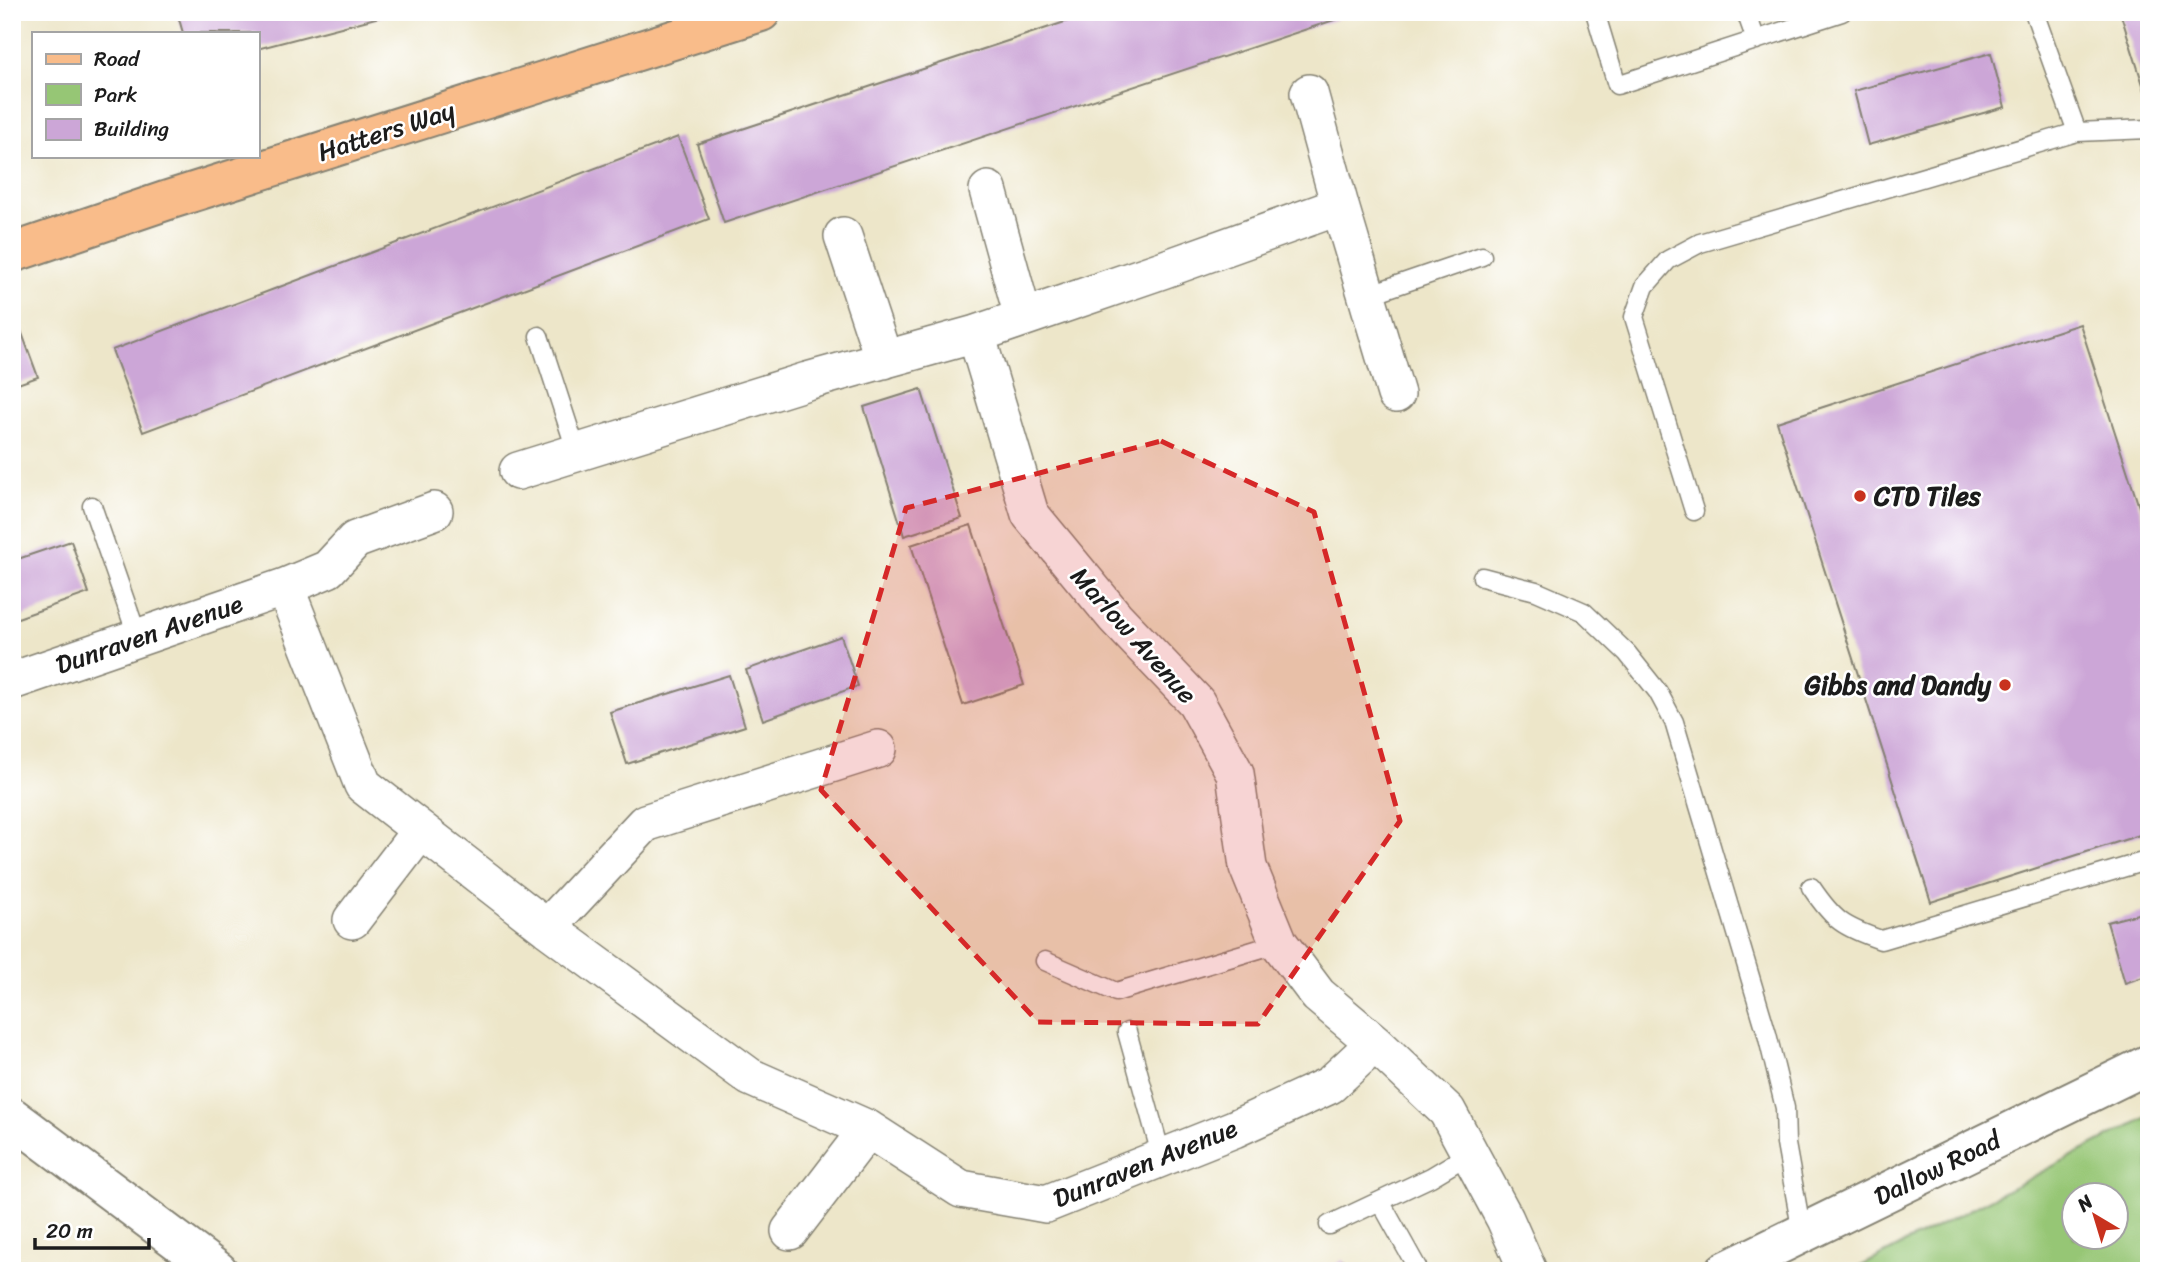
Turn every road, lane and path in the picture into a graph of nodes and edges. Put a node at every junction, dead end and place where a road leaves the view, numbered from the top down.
1 (761, 12) edge
2 (1595, 12) edge
3 (1746, 12) edge
4 (1842, 12) edge
5 (2034, 12) edge
6 (1756, 40) junction
7 (1309, 93) dead end
8 (2149, 129) edge
9 (2077, 132) junction
10 (988, 190) dead end
11 (1340, 206) junction
12 (843, 236) dead end
13 (12, 253) edge
14 (1482, 256) dead end
15 (1368, 295) junction
16 (1023, 317) junction
17 (976, 334) junction
18 (539, 336) dead end
19 (884, 360) junction
20 (1396, 394) dead end
21 (577, 453) junction
22 (518, 471) dead end
23 (92, 506) dead end
24 (434, 511) dead end
25 (1694, 511) dead end
26 (1482, 577) dead end
27 (285, 587) junction
28 (138, 638) junction
29 (12, 681) edge
30 (878, 749) dead end
31 (421, 830) junction
32 (2149, 860) edge
33 (1811, 887) dead end
34 (352, 920) dead end
35 (547, 928) junction
36 (1279, 943) junction
37 (1045, 961) dead end
38 (1127, 1032) dead end
39 (1376, 1043) junction
40 (2149, 1064) edge
41 (12, 1117) edge
42 (867, 1129) junction
43 (1471, 1153) junction
44 (1162, 1158) junction
45 (1380, 1201) junction
46 (1329, 1225) dead end
47 (790, 1231) dead end
48 (1802, 1233) junction
49 (218, 1271) edge
50 (1419, 1271) edge
51 (1528, 1271) edge
52 (1725, 1271) edge

1 - 13 main road, Hatters Way
2 - 6 lane
3 - 6 lane
4 - 6 lane
5 - 9 lane
7 - 11 street
8 - 9 lane
9 - 25 lane
10 - 16 street
11 - 15 street
11 - 16 street
12 - 19 street
14 - 15 lane
15 - 20 street
16 - 17 street
17 - 19 street
17 - 36 street, Marlow Avenue
18 - 21 lane
19 - 21 street
21 - 22 street
23 - 28 lane
24 - 27 street, Dunraven Avenue
26 - 48 lane
27 - 28 street, Dunraven Avenue
27 - 31 street, Dunraven Avenue
28 - 29 street, Dunraven Avenue
30 - 35 street
31 - 34 street
31 - 35 street, Dunraven Avenue
32 - 33 lane
35 - 42 street, Dunraven Avenue
36 - 37 lane
36 - 39 street, Marlow Avenue
38 - 44 lane
39 - 43 street, Marlow Avenue
39 - 44 street, Dunraven Avenue
40 - 48 street, Dallow Road
41 - 49 street
42 - 44 street, Dunraven Avenue
42 - 47 street
43 - 45 lane
43 - 51 street, Marlow Avenue
45 - 46 lane
45 - 50 lane
48 - 52 street, Dallow Road

